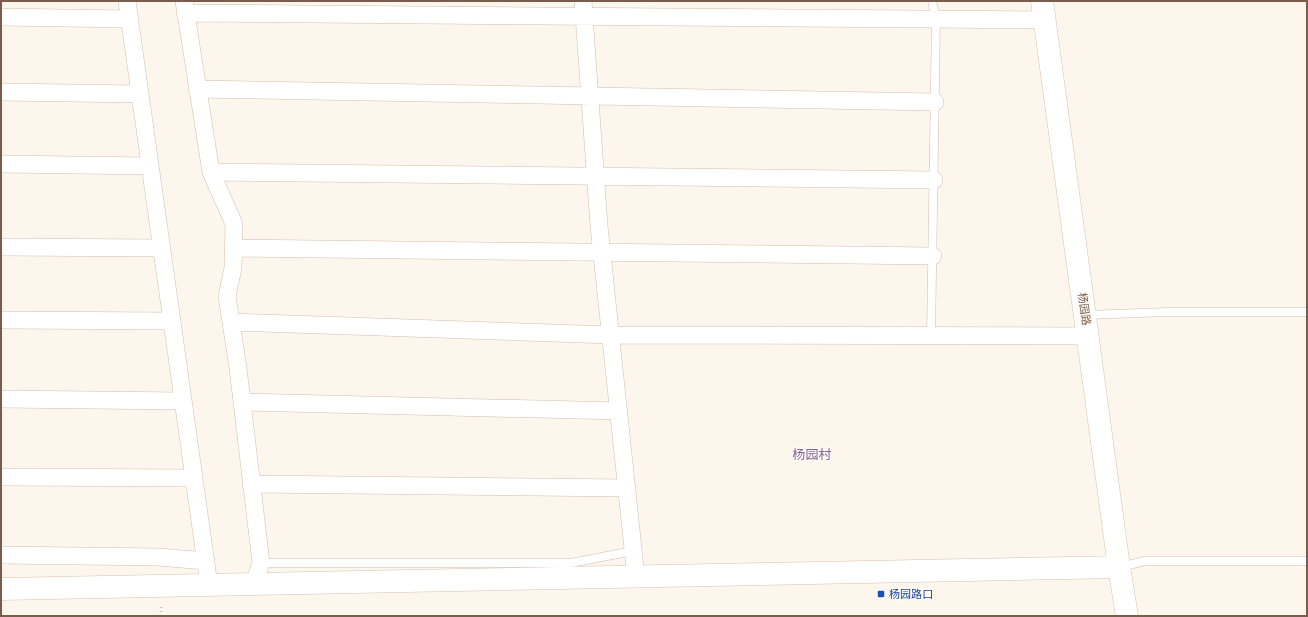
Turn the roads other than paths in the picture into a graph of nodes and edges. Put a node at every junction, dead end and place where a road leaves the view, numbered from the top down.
1 (127, 1) edge
2 (932, 1) edge
3 (184, 7) edge
4 (584, 8) edge
5 (1043, 11) edge
6 (1, 17) edge
7 (129, 19) junction
8 (936, 19) junction
9 (197, 89) junction
10 (1, 92) edge
11 (140, 94) junction
12 (590, 96) junction
13 (935, 102) junction
14 (1, 164) edge
15 (150, 166) junction
16 (211, 172) junction
17 (596, 176) junction
18 (934, 180) junction
19 (1, 247) edge
20 (161, 248) junction
21 (234, 248) junction
22 (602, 252) junction
23 (933, 256) junction
24 (1307, 312) edge
25 (1, 320) edge
26 (172, 321) junction
27 (231, 322) junction
28 (1086, 325) junction
29 (611, 336) junction
30 (931, 336) junction
31 (1, 399) edge
32 (183, 401) junction
33 (242, 402) junction
34 (619, 411) junction
35 (1, 477) edge
36 (194, 478) junction
37 (251, 484) junction
38 (627, 488) junction
39 (633, 551) junction
40 (1, 555) edge
41 (206, 560) junction
42 (1307, 561) edge
43 (261, 564) junction
44 (1119, 567) junction
45 (636, 577) junction
46 (254, 584) junction
47 (209, 585) junction
48 (1, 589) edge
49 (1127, 616) edge

1 - 7 street
2 - 8 lane
3 - 4 street
3 - 9 street
4 - 8 street
4 - 12 street
5 - 8 street
5 - 28 street, 杨园路
6 - 7 street
7 - 11 street
8 - 13 lane
9 - 12 street
9 - 16 street
10 - 11 street
11 - 15 street
12 - 13 street
12 - 17 street
13 - 18 lane
14 - 15 street
15 - 20 street
16 - 17 street
16 - 21 street
17 - 18 street
17 - 22 street
18 - 23 lane
19 - 20 street
20 - 26 street
21 - 22 street
21 - 27 street
22 - 23 street
22 - 29 street
23 - 30 lane
24 - 28 lane
25 - 26 street
26 - 32 street
27 - 29 street
27 - 33 street
28 - 30 street
28 - 44 street, 杨园路
29 - 30 street
29 - 34 street
31 - 32 street
32 - 36 street
33 - 34 street
33 - 37 street
34 - 38 street
35 - 36 street
36 - 41 street
37 - 38 street
37 - 43 street
38 - 39 street
39 - 43 lane
39 - 45 street
40 - 41 street
41 - 47 street
42 - 44 lane
43 - 46 street
44 - 45 street
44 - 49 street, 杨园路
45 - 46 street
46 - 47 street
47 - 48 street

